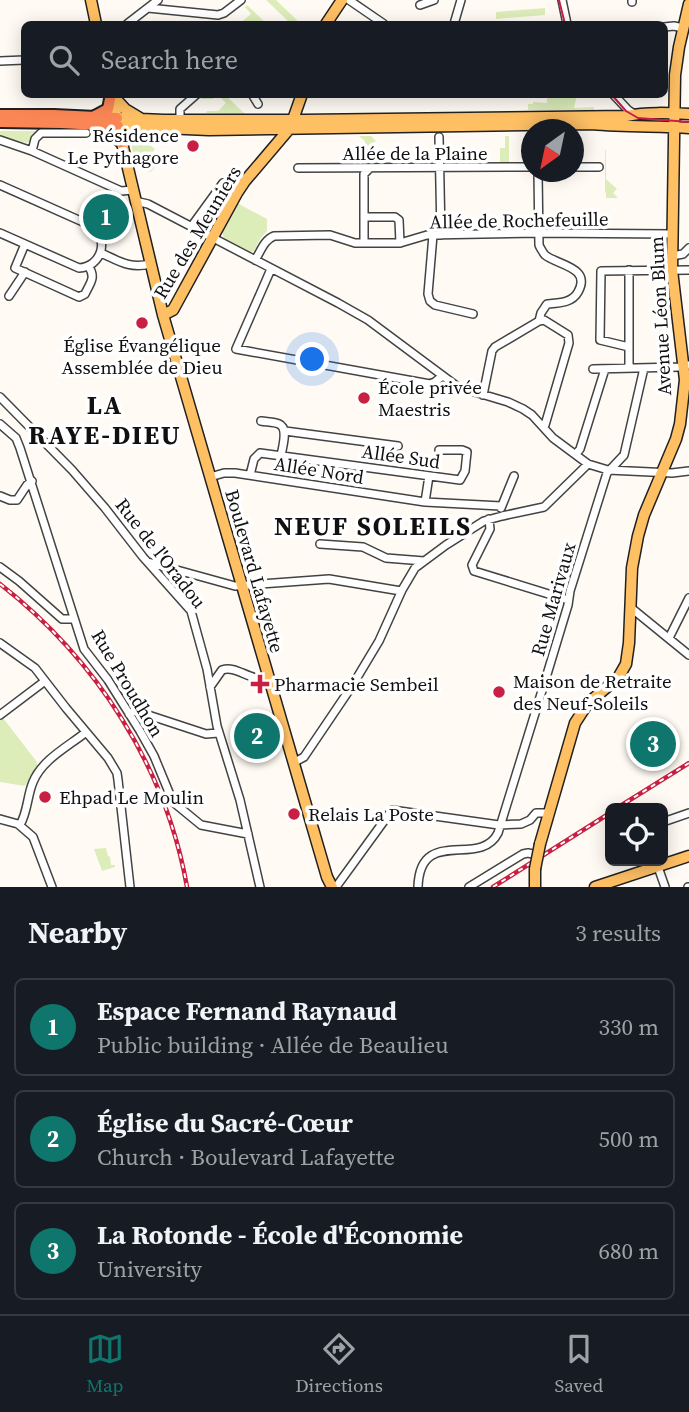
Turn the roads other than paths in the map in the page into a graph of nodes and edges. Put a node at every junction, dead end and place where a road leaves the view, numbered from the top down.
1 (90, 0) edge
2 (158, 0) edge
3 (241, 0) edge
4 (342, 0) edge
5 (349, 0) edge
6 (434, 0) edge
7 (461, 0) edge
8 (562, 0) edge
9 (689, 4) edge
10 (420, 5) dead end
11 (148, 8) junction
12 (210, 14) junction
13 (95, 21) edge
14 (134, 21) edge
15 (209, 21) edge
16 (328, 21) edge
17 (380, 21) edge
18 (455, 21) edge
19 (566, 21) edge
20 (668, 27) edge
21 (683, 28) junction
22 (21, 60) edge
23 (0, 61) edge
24 (111, 98) edge
25 (113, 98) edge
26 (115, 98) edge
27 (192, 98) edge
28 (254, 98) edge
29 (301, 98) edge
30 (303, 98) edge
31 (618, 98) edge
32 (258, 104) dead end
33 (674, 113) junction
34 (634, 114) junction
35 (689, 114) edge
36 (0, 115) edge
37 (321, 120) junction
38 (180, 121) junction
39 (0, 122) edge
40 (117, 122) junction
41 (89, 124) junction
42 (143, 124) junction
43 (292, 124) junction
44 (448, 125) junction
45 (384, 127) junction
46 (674, 127) junction
47 (689, 128) edge
48 (253, 129) junction
49 (439, 137) junction
50 (0, 140) edge
51 (122, 144) junction
52 (32, 151) junction
53 (268, 155) junction
54 (521, 167) edge
55 (584, 167) edge
56 (600, 167) dead end
57 (370, 168) junction
58 (298, 169) dead end
59 (440, 169) junction
60 (538, 182) edge
61 (0, 185) edge
62 (133, 190) junction
63 (237, 193) junction
64 (135, 201) junction
65 (365, 217) junction
66 (191, 227) junction
67 (0, 233) edge
68 (538, 233) junction
69 (672, 234) junction
70 (437, 235) junction
71 (212, 239) junction
72 (364, 243) junction
73 (400, 243) junction
74 (25, 244) junction
75 (689, 248) edge
76 (101, 253) junction
77 (672, 256) junction
78 (256, 260) junction
79 (150, 264) junction
80 (89, 267) junction
81 (271, 269) junction
82 (629, 270) junction
83 (672, 270) junction
84 (689, 270) edge
85 (25, 272) junction
86 (9, 296) dead end
87 (473, 314) dead end
88 (163, 315) junction
89 (539, 321) junction
90 (629, 347) junction
91 (687, 366) edge
92 (629, 368) junction
93 (644, 368) junction
94 (593, 369) dead end
95 (605, 369) junction
96 (442, 376) junction
97 (483, 395) junction
98 (0, 397) edge
99 (261, 421) dead end
100 (0, 424) edge
101 (543, 427) junction
102 (285, 431) junction
103 (398, 446) dead end
104 (439, 450) dead end
105 (576, 454) junction
106 (281, 456) junction
107 (588, 464) junction
108 (608, 470) junction
109 (689, 471) edge
110 (661, 473) junction
111 (250, 475) junction
112 (429, 476) junction
113 (514, 476) dead end
114 (210, 477) junction
115 (32, 481) junction
116 (0, 496) edge
117 (425, 502) junction
118 (501, 506) junction
119 (502, 516) junction
120 (489, 519) junction
121 (320, 544) dead end
122 (424, 561) junction
123 (148, 562) junction
124 (0, 567) edge
125 (168, 568) junction
126 (158, 575) junction
127 (241, 587) junction
128 (401, 592) junction
129 (689, 598) edge
130 (568, 600) junction
131 (630, 607) junction
132 (74, 619) junction
133 (669, 638) junction
134 (0, 643) edge
135 (10, 649) junction
136 (0, 655) edge
137 (689, 655) edge
138 (269, 679) junction
139 (45, 681) junction
140 (210, 687) junction
141 (129, 714) junction
142 (0, 715) edge
143 (85, 733) junction
144 (218, 733) junction
145 (293, 763) junction
146 (549, 813) junction
147 (689, 813) edge
148 (0, 819) edge
149 (668, 820) edge
150 (20, 825) junction
151 (499, 825) junction
152 (248, 834) junction
153 (538, 855) junction
154 (689, 856) edge
155 (644, 866) edge
156 (658, 867) junction
157 (52, 887) edge
158 (130, 887) edge
159 (260, 887) edge
160 (334, 887) edge
161 (418, 887) edge
162 (469, 887) edge
163 (535, 887) edge
164 (595, 887) edge
165 (665, 887) edge

1 - 13 main road
2 - 11 street
3 - 12 street
4 - 16 main road
5 - 17 street
6 - 10 street
7 - 18 street
8 - 19 street
9 - 21 main road, Avenue Léon Blum
11 - 12 street
11 - 14 street
12 - 15 street
20 - 21 street
21 - 33 main road, Avenue Léon Blum
22 - 23 street
24 - 41 highway
25 - 40 main road, Boulevard Lafayette
26 - 42 main road
27 - 38 street
28 - 32 street
29 - 43 main road, Rue des Meuniers
30 - 37 main road
31 - 34 street
33 - 34 main road
33 - 35 main road
33 - 46 main road, Avenue Léon Blum
34 - 37 main road
36 - 41 highway
37 - 43 main road
38 - 42 main road
38 - 43 main road
39 - 41 highway
40 - 41 highway
40 - 42 main road
40 - 51 main road, Boulevard Lafayette
41 - 51 highway
41 - 52 street
42 - 48 main road
42 - 51 main road
43 - 45 main road
43 - 48 main road
43 - 53 main road, Rue des Meuniers
44 - 45 main road
44 - 46 main road
44 - 49 street
45 - 49 street
46 - 47 main road
46 - 69 main road, Avenue Léon Blum
48 - 53 main road
49 - 59 street
50 - 52 street
51 - 62 main road, Boulevard Lafayette
52 - 62 street
53 - 63 main road, Rue des Meuniers
54 - 59 street, Allée de la Plaine
55 - 56 street
57 - 58 street, Allée de la Plaine
57 - 59 street, Allée de la Plaine
57 - 65 street
59 - 70 street
60 - 68 street
61 - 76 street
62 - 64 main road, Boulevard Lafayette
63 - 66 street
63 - 71 main road, Rue des Meuniers
64 - 66 street
64 - 79 main road, Boulevard Lafayette
65 - 72 street
65 - 73 street
66 - 71 street
67 - 74 street
68 - 69 street, Allée de Rochefeuille
68 - 70 street, Allée de Rochefeuille
68 - 89 street
69 - 77 main road, Avenue Léon Blum
70 - 73 street, Allée de Rochefeuille
70 - 87 street
71 - 78 street
71 - 88 main road, Rue des Meuniers
72 - 73 street, Allée de Rochefeuille
72 - 78 street, Allée de Rochefeuille
74 - 80 street
74 - 85 street
75 - 77 street
76 - 79 street
76 - 80 street
77 - 83 main road, Avenue Léon Blum
78 - 81 street
79 - 88 main road, Boulevard Lafayette
80 - 85 street
81 - 96 street
81 - 96 street
82 - 83 street
82 - 90 street
82 - 90 street
83 - 84 street
83 - 91 main road, Avenue Léon Blum
85 - 86 street
88 - 114 main road, Boulevard Lafayette
89 - 97 street
89 - 101 street
90 - 92 street
91 - 93 street
91 - 110 main road, Avenue Léon Blum
92 - 93 street
92 - 95 street
93 - 108 street
94 - 95 street
95 - 105 street
96 - 97 street
97 - 101 street
98 - 123 street, Rue de l'Oradou
99 - 102 street, Allée Sud
100 - 115 street, Rue Proudhon
101 - 105 street
102 - 103 street, Allée Sud
102 - 106 street
104 - 112 street, Allée Sud
105 - 107 street
106 - 111 street, Allée Sud
106 - 112 street, Allée Sud
107 - 108 street
107 - 119 street
108 - 110 street
108 - 130 street, Rue Marivaux
109 - 110 street
110 - 131 main road, Avenue Léon Blum
111 - 114 street, Allée Nord
111 - 117 street, Allée Nord
112 - 117 street
113 - 118 street
114 - 127 main road, Boulevard Lafayette
115 - 116 street
115 - 132 street, Rue Proudhon
117 - 118 street, Allée Nord
118 - 119 street
119 - 120 street
120 - 122 street
120 - 130 street
121 - 122 street
122 - 128 street
123 - 125 street
123 - 126 street, Rue de l'Oradou
124 - 132 street
125 - 126 street
125 - 127 street
126 - 140 street, Rue de l'Oradou
127 - 128 street
127 - 138 main road, Boulevard Lafayette
128 - 145 street
129 - 133 street
130 - 151 street, Rue Marivaux
131 - 133 street
131 - 146 main road, Avenue Léon Blum
132 - 141 street, Rue Proudhon
133 - 137 street
134 - 135 street
135 - 136 street
135 - 139 street
138 - 140 street
138 - 145 main road, Boulevard Lafayette
139 - 142 street
139 - 143 street
140 - 144 street, Rue de l'Oradou
141 - 144 street
141 - 152 street, Rue Proudhon
143 - 150 street
143 - 158 street
144 - 152 street, Rue de l'Oradou
145 - 160 main road, Boulevard Lafayette
146 - 151 street
146 - 153 main road, Avenue Léon Blum, bridge
147 - 149 street
148 - 150 street
150 - 157 street
151 - 160 street
151 - 161 street, Rue Marivaux
152 - 159 street, Rue de l'Oradou
153 - 162 street
153 - 163 main road, Avenue Léon Blum, bridge
154 - 156 main road
155 - 156 main road
155 - 164 main road
156 - 165 street

